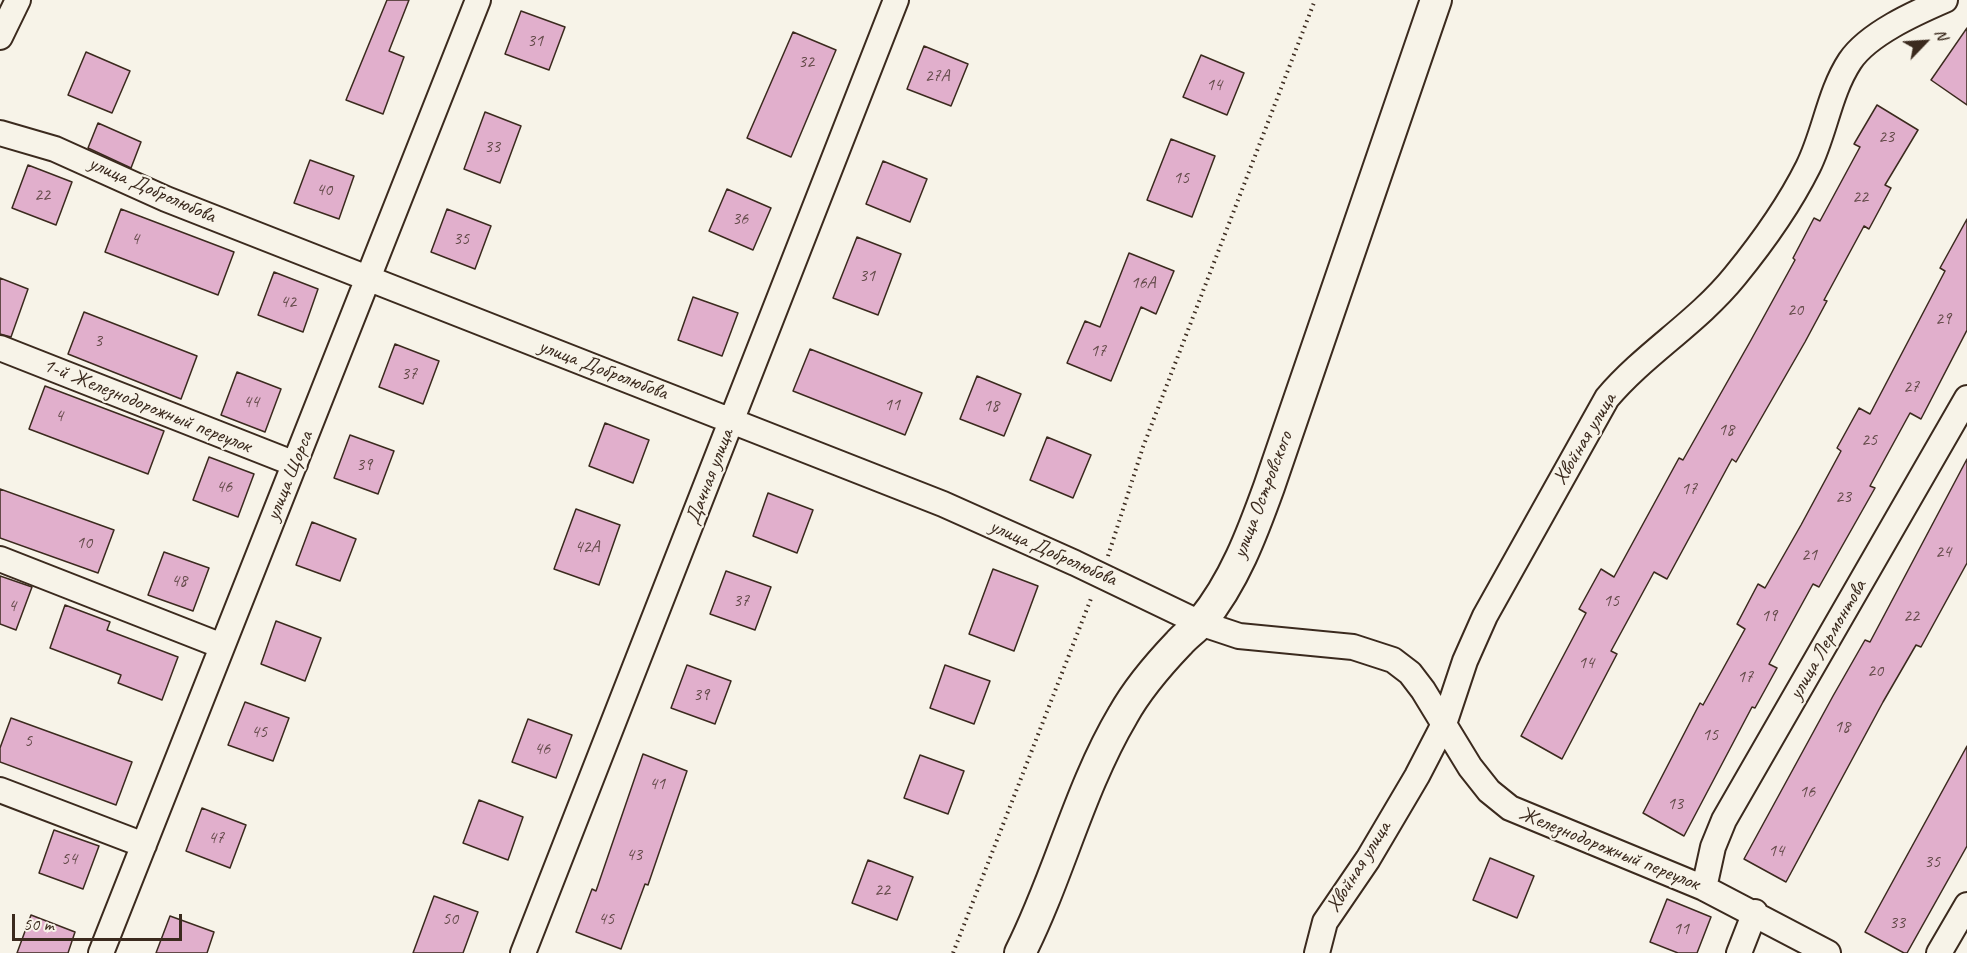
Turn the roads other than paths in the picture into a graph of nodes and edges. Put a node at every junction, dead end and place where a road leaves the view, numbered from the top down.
1 (18, 0) edge
2 (478, 0) edge
3 (897, 0) edge
4 (1436, 0) edge
5 (1945, 0) edge
6 (0, 37) edge
7 (0, 133) edge
8 (368, 278) junction
9 (0, 348) edge
10 (1967, 398) edge
11 (733, 420) junction
12 (295, 464) junction
13 (0, 560) edge
14 (1200, 623) junction
15 (222, 646) junction
16 (1444, 724) junction
17 (0, 790) edge
18 (144, 845) junction
19 (1704, 888) junction
20 (1967, 905) edge
21 (1755, 912) junction
22 (101, 953) edge
23 (523, 953) edge
24 (1020, 953) edge
25 (1317, 953) edge
26 (1739, 953) edge
27 (1828, 953) edge
28 (1939, 953) edge

1 - 6 street
2 - 8 street, улица Щорса
3 - 11 street, Дачная улица
4 - 14 street, улица Островского
5 - 16 street, Хвойная улица
7 - 8 street, улица Добролюбова
8 - 11 street, улица Добролюбова
8 - 12 street, улица Щорса
9 - 12 street, 1-й Железнодорожный переулок
10 - 19 street, улица Лермонтова
11 - 14 street, улица Добролюбова
11 - 23 street, Дачная улица
12 - 15 street, улица Щорса
13 - 15 street
14 - 16 street, Железнодорожный переулок
14 - 24 street, улица Островского
15 - 18 street, улица Щорса
16 - 19 street, Железнодорожный переулок
16 - 25 street, Хвойная улица
17 - 18 street
18 - 22 street, улица Щорса
19 - 21 street, Железнодорожный переулок
20 - 28 street
21 - 26 street
21 - 27 street, Железнодорожный переулок

